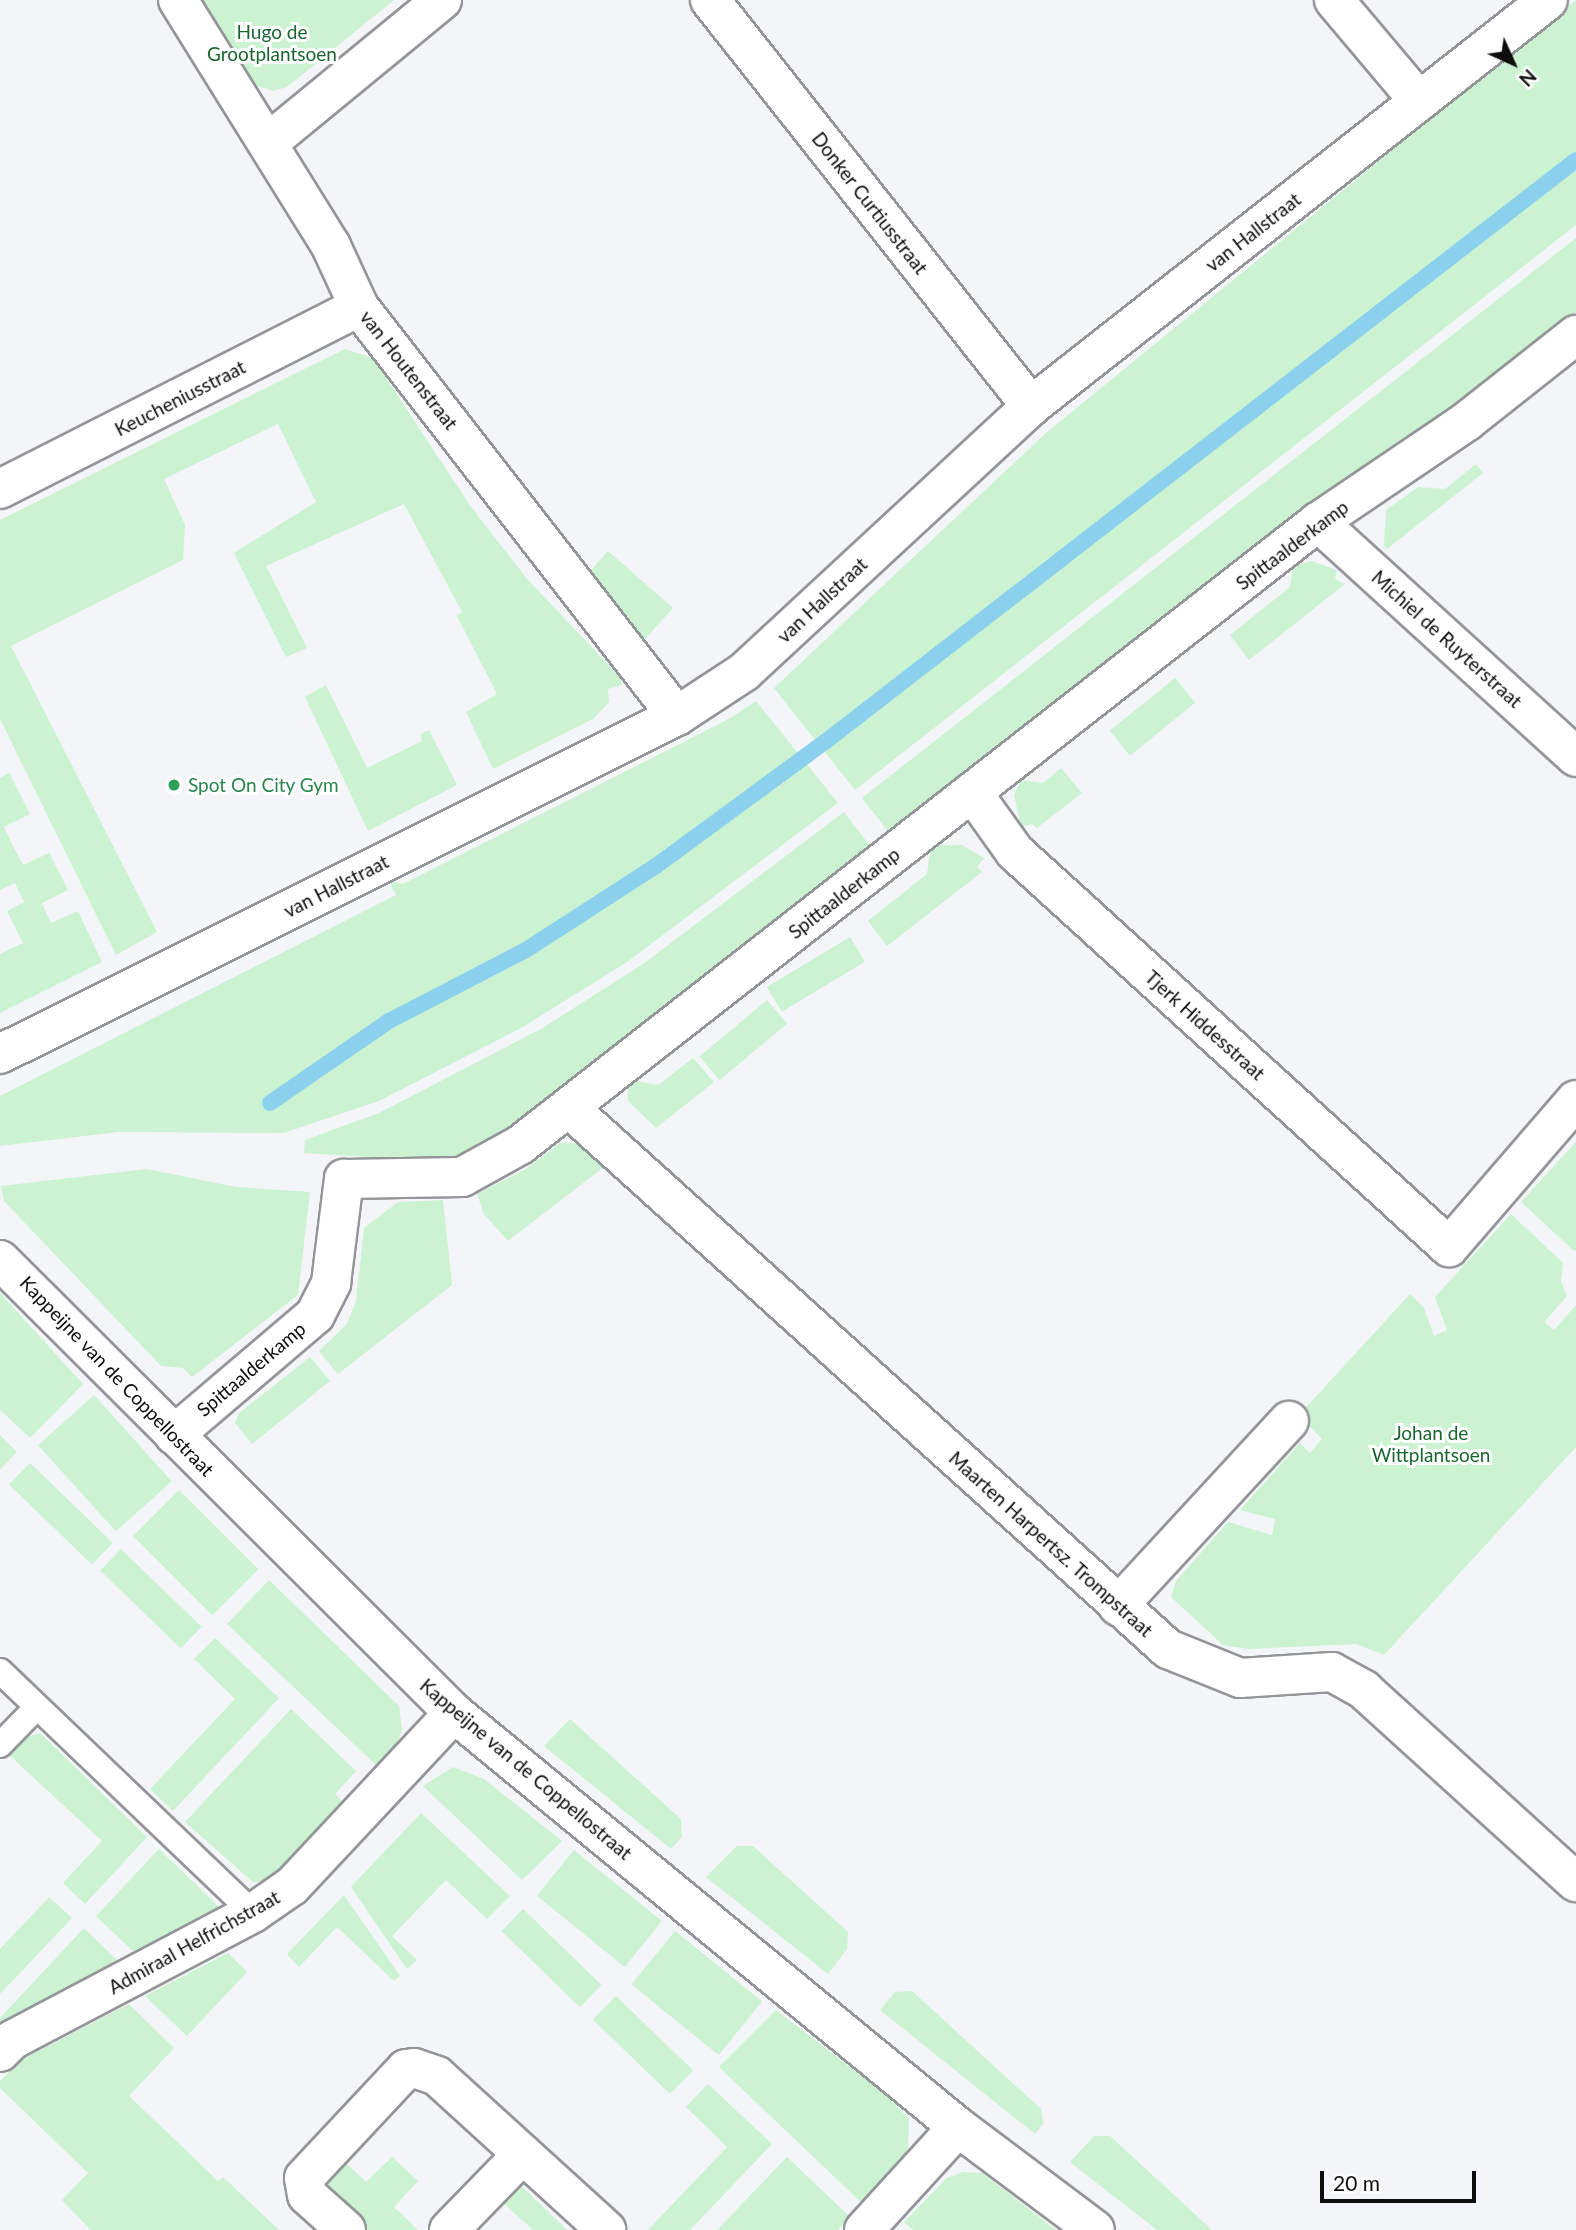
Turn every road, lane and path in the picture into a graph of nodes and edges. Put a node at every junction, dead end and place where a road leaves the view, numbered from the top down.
1 (178, 0) edge
2 (442, 0) edge
3 (710, 0) edge
4 (1334, 0) edge
5 (1548, 0) edge
6 (1419, 101) junction
7 (269, 142) junction
8 (359, 307) junction
9 (1576, 335) edge
10 (1031, 406) junction
11 (0, 489) edge
12 (1318, 522) junction
13 (677, 716) junction
14 (1576, 757) edge
15 (972, 792) junction
16 (0, 1054) edge
17 (1576, 1100) edge
18 (569, 1108) junction
19 (0, 1260) edge
20 (1289, 1421) dead end
21 (174, 1435) junction
22 (1118, 1606) junction
23 (0, 1671) edge
24 (37, 1707) junction
25 (454, 1713) junction
26 (0, 1745) edge
27 (1576, 1882) edge
28 (253, 1913) junction
29 (0, 2052) edge
30 (958, 2127) junction
31 (523, 2154) junction
32 (346, 2230) edge
33 (449, 2230) edge
34 (606, 2230) edge
35 (864, 2230) edge
36 (1095, 2230) edge

1 - 7 street, van Houtenstraat
2 - 7 street
3 - 10 street, Donker Curtiusstraat
4 - 6 street
5 - 6 street, van Hallstraat
6 - 10 street, van Hallstraat
7 - 8 street, van Houtenstraat
8 - 11 street, Keucheniusstraat
8 - 13 street, van Houtenstraat
9 - 12 street, Spittaalderkamp
10 - 13 street, van Hallstraat
12 - 14 street, Michiel de Ruyterstraat
12 - 15 street, Spittaalderkamp
13 - 16 street, van Hallstraat
15 - 17 street, Tjerk Hiddesstraat
15 - 18 street, Spittaalderkamp
18 - 21 street, Spittaalderkamp
18 - 22 street, Maarten Harpertsz. Trompstraat
19 - 21 street, Kappeijne van de Coppellostraat
20 - 22 street
21 - 25 street, Kappeijne van de Coppellostraat
22 - 27 street, Maarten Harpertsz. Trompstraat
23 - 24 lane
24 - 26 lane
24 - 28 lane
25 - 28 street, Admiraal Helfrichstraat
25 - 30 street, Kappeijne van de Coppellostraat
28 - 29 street, Admiraal Helfrichstraat
30 - 35 street
30 - 36 street, Kappeijne van de Coppellostraat
31 - 32 street
31 - 33 street
31 - 34 street

